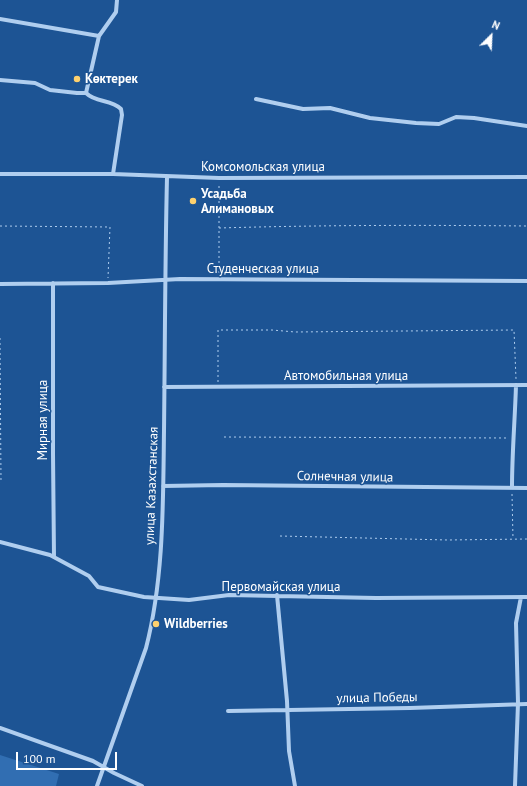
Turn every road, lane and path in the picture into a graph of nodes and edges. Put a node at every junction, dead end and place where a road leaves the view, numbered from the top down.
1 (117, 0) edge
2 (0, 19) edge
3 (99, 36) junction
4 (0, 80) edge
5 (86, 93) junction
6 (256, 99) dead end
7 (527, 126) edge
8 (0, 174) edge
9 (113, 174) junction
10 (167, 177) junction
11 (527, 177) edge
12 (219, 178) junction
13 (0, 226) edge
14 (527, 226) edge
15 (219, 228) junction
16 (219, 279) junction
17 (166, 280) junction
18 (527, 281) edge
19 (53, 283) junction
20 (108, 283) junction
21 (0, 284) edge
22 (0, 338) edge
23 (516, 385) junction
24 (527, 385) edge
25 (218, 386) junction
26 (164, 387) junction
27 (224, 437) dead end
28 (514, 438) junction
29 (1, 483) edge
30 (163, 486) junction
31 (512, 487) junction
32 (527, 488) edge
33 (280, 536) dead end
34 (513, 539) junction
35 (527, 539) edge
36 (0, 542) edge
37 (54, 558) junction
38 (277, 596) junction
39 (521, 597) junction
40 (527, 597) edge
41 (156, 598) junction
42 (518, 703) junction
43 (527, 704) edge
44 (287, 709) junction
45 (228, 711) dead end
46 (0, 728) edge
47 (105, 768) junction
48 (97, 786) edge
49 (142, 786) edge
50 (295, 786) edge
51 (515, 786) edge

1 - 3 street
2 - 3 street
3 - 5 street
4 - 5 street
5 - 9 street
6 - 7 street
8 - 9 street, Комсомольская улица
9 - 10 street, Комсомольская улица
10 - 12 street, Комсомольская улица
10 - 17 street, улица Казахстанская
11 - 12 street, Комсомольская улица
12 - 15 path
13 - 20 path
14 - 15 path
15 - 16 path
16 - 17 street, Студенческая улица
16 - 18 street, Студенческая улица
17 - 20 street, Студенческая улица
17 - 26 street, улица Казахстанская
19 - 20 street, Студенческая улица
19 - 21 street, Студенческая улица
19 - 37 street, Мирная улица
22 - 29 path
23 - 24 street, Автомобильная улица
23 - 25 street, Автомобильная улица
23 - 25 path
23 - 28 street
25 - 26 street, Автомобильная улица
26 - 30 street, улица Казахстанская
27 - 28 path
28 - 31 street
30 - 31 street, Солнечная улица
30 - 41 street, улица Казахстанская
31 - 32 street, Солнечная улица
31 - 34 path
33 - 34 path
34 - 35 path
36 - 37 street, Первомайская улица
37 - 41 street, Первомайская улица
38 - 39 street, Первомайская улица
38 - 41 street, Первомайская улица
38 - 44 street
39 - 40 street, Первомайская улица
39 - 42 street
41 - 47 street, улица Казахстанская
42 - 43 street, улица Победы
42 - 44 street, улица Победы
42 - 51 street
44 - 45 street, улица Победы
44 - 50 street
46 - 47 street
47 - 48 street, улица Казахстанская
47 - 49 street

